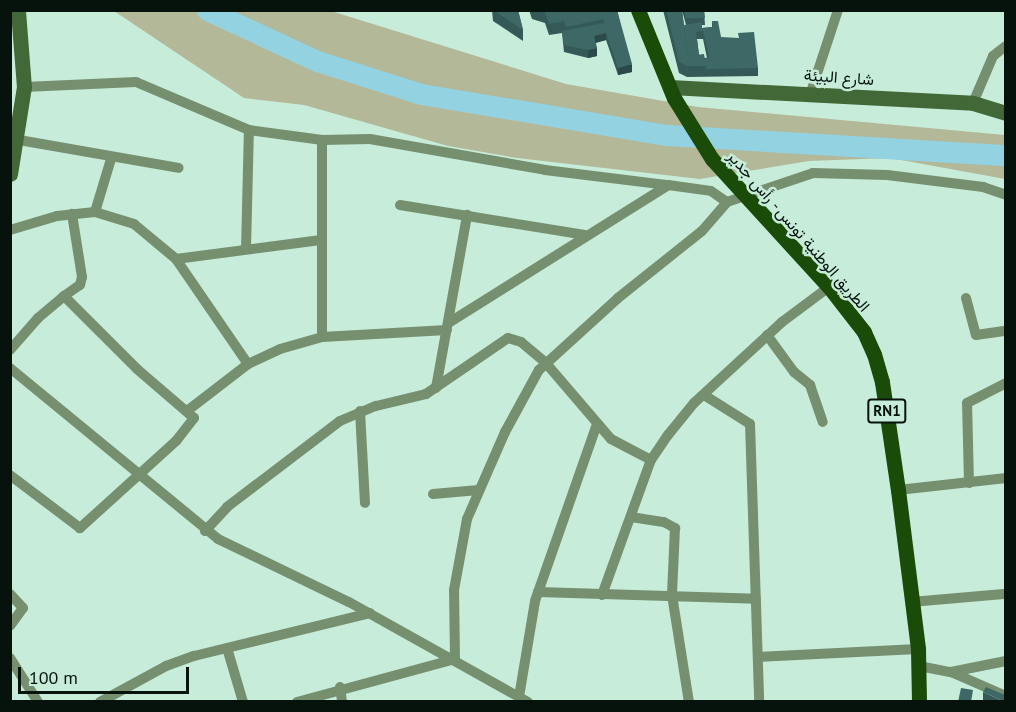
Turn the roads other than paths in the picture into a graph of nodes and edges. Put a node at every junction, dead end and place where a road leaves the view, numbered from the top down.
1 (838, 10) edge
2 (16, 11) edge
3 (642, 15) edge
4 (1005, 46) edge
5 (16, 65) edge
6 (24, 87) junction
7 (672, 93) junction
8 (811, 93) junction
9 (973, 103) junction
10 (1005, 113) edge
11 (16, 118) edge
12 (249, 130) junction
13 (19, 140) junction
14 (322, 140) junction
15 (111, 159) junction
16 (178, 168) dead end
17 (10, 174) edge
18 (668, 185) junction
19 (1005, 195) edge
20 (745, 197) junction
21 (727, 202) junction
22 (400, 205) dead end
23 (95, 212) junction
24 (72, 214) junction
25 (467, 215) junction
26 (10, 230) edge
27 (585, 235) junction
28 (321, 240) junction
29 (246, 249) junction
30 (176, 259) junction
31 (829, 287) junction
32 (64, 296) junction
33 (966, 298) dead end
34 (448, 326) junction
35 (1005, 331) edge
36 (767, 335) junction
37 (322, 337) junction
38 (10, 350) edge
39 (545, 362) junction
40 (248, 364) junction
41 (10, 368) edge
42 (1005, 383) edge
43 (436, 388) junction
44 (704, 395) junction
45 (187, 411) junction
46 (360, 411) junction
47 (823, 422) dead end
48 (597, 424) junction
49 (651, 460) junction
50 (140, 471) junction
51 (10, 475) edge
52 (1005, 478) edge
53 (969, 483) junction
54 (479, 490) junction
55 (898, 490) junction
56 (434, 494) dead end
57 (365, 503) dead end
58 (631, 517) junction
59 (205, 531) junction
60 (538, 592) junction
61 (10, 594) edge
62 (1004, 594) dead end
63 (602, 595) junction
64 (672, 596) junction
65 (756, 599) junction
66 (912, 602) junction
67 (370, 613) junction
68 (10, 626) edge
69 (227, 648) junction
70 (918, 649) junction
71 (759, 657) junction
72 (10, 658) edge
73 (455, 659) junction
74 (1005, 662) edge
75 (919, 666) junction
76 (951, 672) junction
77 (340, 687) junction
78 (1005, 696) edge
79 (524, 699) edge
80 (108, 700) edge
81 (39, 702) edge
82 (243, 702) edge
83 (297, 702) edge
84 (342, 702) edge
85 (689, 702) edge
86 (759, 702) edge
87 (920, 702) edge

1 - 8 street
2 - 5 street
3 - 7 main road, الطريق الوطنية تونس - رأس جدير / RN1
4 - 9 street
5 - 6 street
6 - 11 street
6 - 12 street
7 - 8 street, شارع البيئة
7 - 20 main road, الطريق الوطنية تونس - رأس جدير / RN1
8 - 9 street, شارع البيئة
9 - 10 street, شارع البيئة
11 - 13 street
12 - 14 street
12 - 29 street
13 - 15 street
13 - 17 street
14 - 18 street
14 - 28 street
15 - 16 street
15 - 23 street
18 - 21 street
18 - 27 street
19 - 20 street
20 - 21 street
20 - 31 main road, الطريق الوطنية تونس - رأس جدير / RN1
21 - 39 street
22 - 25 street
23 - 24 street
23 - 30 street
24 - 26 street
24 - 32 street
25 - 27 street
25 - 34 street
27 - 34 street
28 - 29 street
28 - 37 street
29 - 30 street
30 - 40 street
31 - 36 street
31 - 55 main road, الطريق الوطنية تونس - رأس جدير / RN1
32 - 38 street
32 - 45 street
33 - 35 street
34 - 37 street
34 - 43 street
36 - 44 street
36 - 47 street
37 - 40 street
39 - 43 street
39 - 48 street
39 - 54 street
40 - 45 street
41 - 50 street
42 - 53 street
43 - 46 street
44 - 49 street
44 - 65 street
45 - 50 street
46 - 57 street
46 - 59 street
48 - 49 street
48 - 60 street
49 - 58 street
50 - 51 street
50 - 59 street
52 - 53 street
53 - 55 street
54 - 56 street
54 - 73 street
55 - 66 main road, الطريق الوطنية تونس - رأس جدير / RN1
58 - 63 street
58 - 64 street
59 - 67 street
60 - 63 street
60 - 79 street
61 - 68 street
62 - 66 street
63 - 64 street
64 - 65 street
64 - 85 street
65 - 71 street
66 - 70 main road, الطريق الوطنية تونس - رأس جدير / RN1
67 - 69 street
67 - 73 street
69 - 80 street
69 - 82 street
70 - 71 street
70 - 75 main road, الطريق الوطنية تونس - رأس جدير / RN1
71 - 86 street
72 - 81 street
73 - 77 street
73 - 79 street
74 - 76 street
75 - 76 street
75 - 87 main road, الطريق الوطنية تونس - رأس جدير / RN1
76 - 78 street
77 - 83 street
77 - 84 street

